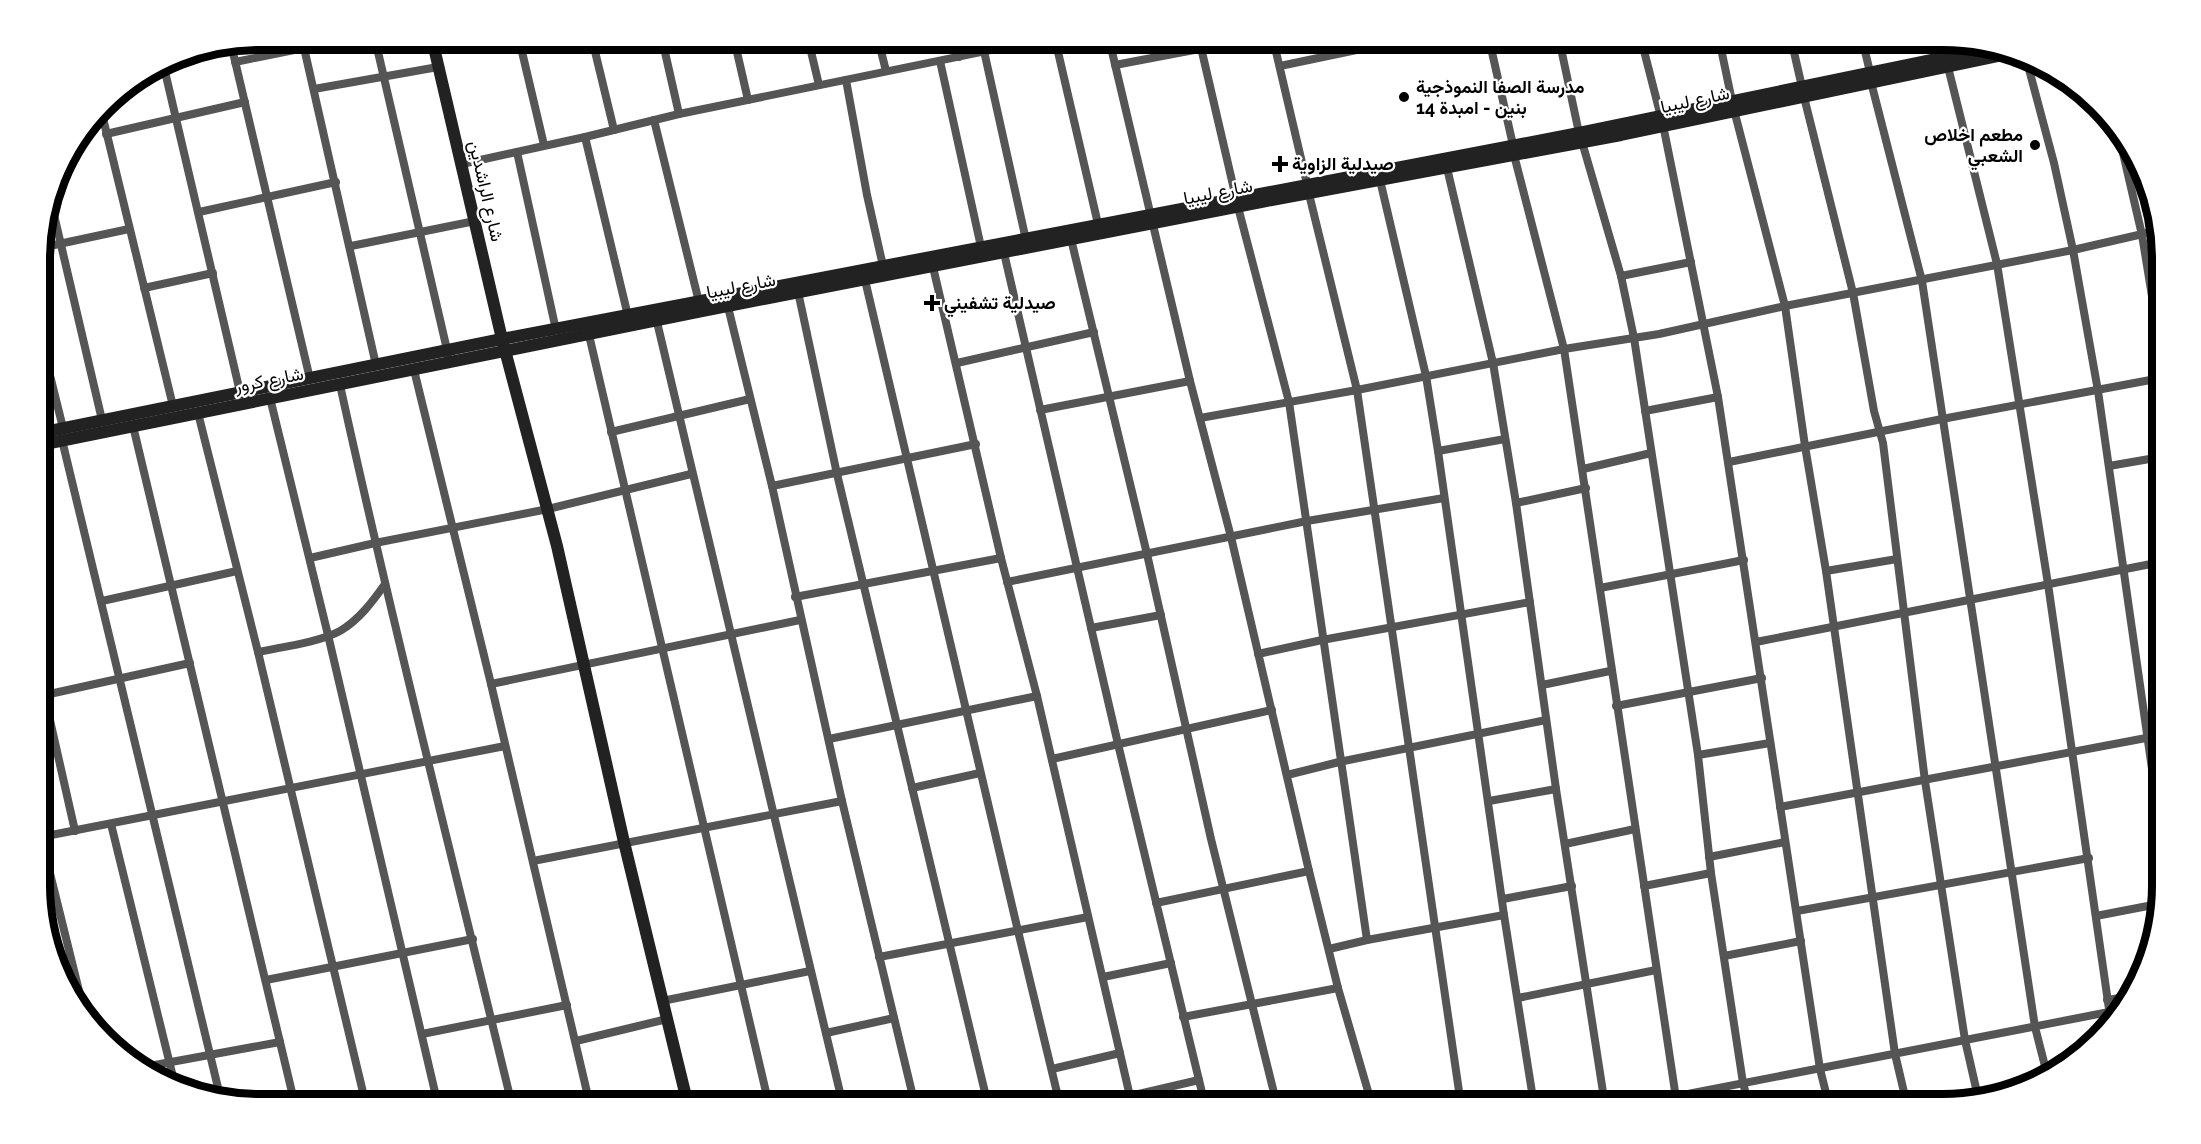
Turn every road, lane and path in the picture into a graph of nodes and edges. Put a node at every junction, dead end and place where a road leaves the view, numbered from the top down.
1 (278, 50) edge
2 (305, 50) edge
3 (378, 50) edge
4 (434, 50) edge
5 (522, 50) edge
6 (594, 50) edge
7 (665, 50) edge
8 (736, 50) edge
9 (811, 50) edge
10 (881, 50) edge
11 (957, 50) edge
12 (988, 50) edge
13 (1058, 50) edge
14 (1112, 50) edge
15 (1196, 50) edge
16 (1201, 50) edge
17 (1276, 50) edge
18 (1354, 50) edge
19 (1491, 50) edge
20 (1561, 50) edge
21 (1644, 50) edge
22 (1721, 50) edge
23 (1793, 50) edge
24 (1865, 50) edge
25 (1939, 50) edge
26 (233, 51) edge
27 (984, 51) junction
28 (1344, 52) joint
29 (1975, 52) edge
30 (1992, 56) edge
31 (959, 57) junction
32 (940, 61) junction
33 (236, 62) junction
34 (1943, 62) junction
35 (1115, 65) junction
36 (1280, 66) junction
37 (438, 67) junction
38 (2029, 69) edge
39 (165, 71) edge
40 (886, 71) junction
41 (384, 76) junction
42 (1871, 77) junction
43 (846, 80) junction
44 (819, 85) junction
45 (314, 89) junction
46 (1803, 92) junction
47 (747, 100) junction
48 (245, 102) junction
49 (1733, 106) junction
50 (680, 114) junction
51 (177, 118) junction
52 (103, 119) edge
53 (654, 120) junction
54 (1662, 121) junction
55 (614, 130) junction
56 (106, 134) junction
57 (585, 137) junction
58 (1581, 138) junction
59 (544, 145) junction
60 (1514, 150) junction
61 (517, 152) junction
62 (2123, 155) edge
63 (462, 164) junction
64 (1438, 166) junction
65 (1380, 180) junction
66 (336, 182) junction
67 (1308, 189) junction
68 (268, 198) junction
69 (1237, 202) junction
70 (198, 212) junction
71 (54, 217) edge
72 (1152, 219) junction
73 (475, 221) junction
74 (1098, 224) junction
75 (129, 229) junction
76 (420, 232) junction
77 (2150, 233) edge
78 (2142, 235) junction
79 (1071, 239) junction
80 (1026, 240) junction
81 (60, 244) junction
82 (50, 246) edge
83 (351, 246) junction
84 (981, 248) junction
85 (2073, 250) junction
86 (1004, 253) junction
87 (1691, 262) junction
88 (1997, 264) junction
89 (883, 266) junction
90 (933, 267) junction
91 (213, 273) junction
92 (1621, 276) junction
93 (865, 280) junction
94 (1922, 281) junction
95 (144, 288) junction
96 (797, 288) junction
97 (2152, 289) edge
98 (1853, 293) junction
99 (748, 298) junction
100 (699, 302) junction
101 (1785, 306) junction
102 (728, 307) junction
103 (628, 316) junction
104 (657, 321) junction
105 (1703, 324) junction
106 (556, 330) junction
107 (1094, 332) junction
108 (589, 335) junction
109 (1634, 338) junction
110 (504, 345) junction
111 (1025, 348) junction
112 (1564, 349) junction
113 (447, 350) junction
114 (450, 363) junction
115 (957, 363) junction
116 (1493, 363) junction
117 (376, 365) junction
118 (414, 370) junction
119 (1425, 376) junction
120 (50, 379) edge
121 (310, 379) junction
122 (2152, 380) edge
123 (1190, 381) junction
124 (340, 385) junction
125 (1357, 390) junction
126 (2098, 391) junction
127 (240, 392) junction
128 (1108, 396) junction
129 (270, 398) junction
130 (1718, 398) junction
131 (750, 399) junction
132 (1289, 402) junction
133 (2019, 405) junction
134 (173, 406) junction
135 (1040, 410) junction
136 (1645, 411) junction
137 (198, 413) junction
138 (679, 418) junction
139 (1200, 418) junction
140 (1942, 419) junction
141 (102, 420) junction
142 (133, 426) junction
143 (1880, 431) junction
144 (611, 432) junction
145 (50, 433) edge
146 (62, 434) junction
147 (1505, 439) junction
148 (50, 440) edge
149 (976, 444) junction
150 (1805, 446) junction
151 (1438, 451) junction
152 (1651, 453) junction
153 (906, 459) junction
154 (2152, 459) edge
155 (1729, 462) junction
156 (2109, 466) junction
157 (1583, 468) junction
158 (691, 474) junction
159 (837, 474) junction
160 (772, 486) junction
161 (1586, 489) junction
162 (624, 490) junction
163 (1444, 498) junction
164 (1516, 503) junction
165 (548, 509) junction
166 (1374, 509) junction
167 (1307, 521) junction
168 (454, 528) junction
169 (1231, 537) junction
170 (375, 543) junction
171 (1147, 554) junction
172 (310, 558) junction
173 (1001, 558) junction
174 (1898, 559) junction
175 (1744, 560) junction
176 (2152, 563) edge
177 (1078, 568) junction
178 (2124, 568) junction
179 (237, 571) junction
180 (1826, 571) junction
181 (933, 572) junction
182 (1669, 575) junction
183 (1007, 582) junction
184 (385, 584) junction
185 (863, 584) junction
186 (2048, 584) junction
187 (171, 586) junction
188 (1600, 588) junction
189 (795, 597) junction
190 (1970, 599) junction
191 (102, 601) junction
192 (1530, 602) junction
193 (1903, 613) junction
194 (1461, 614) junction
195 (1161, 615) junction
196 (801, 621) junction
197 (1833, 625) junction
198 (1391, 626) junction
199 (1091, 628) junction
200 (328, 636) junction
201 (732, 636) junction
202 (1322, 640) junction
203 (1756, 642) junction
204 (663, 650) junction
205 (258, 652) junction
206 (1258, 654) junction
207 (190, 663) junction
208 (583, 664) junction
209 (1611, 671) junction
210 (1762, 678) junction
211 (119, 679) junction
212 (491, 684) junction
213 (1542, 685) junction
214 (50, 693) edge
215 (1687, 693) junction
216 (1037, 696) junction
217 (1616, 706) junction
218 (1272, 710) junction
219 (966, 711) junction
220 (1546, 720) junction
221 (897, 724) junction
222 (1187, 730) junction
223 (1478, 733) junction
224 (50, 735) edge
225 (2152, 737) edge
226 (2149, 738) junction
227 (829, 739) junction
228 (1770, 743) junction
229 (1118, 744) junction
230 (505, 746) junction
231 (1409, 748) junction
232 (2073, 752) junction
233 (1698, 755) junction
234 (1052, 759) junction
235 (2152, 761) edge
236 (428, 762) junction
237 (1339, 762) junction
238 (1995, 768) junction
239 (980, 773) junction
240 (361, 775) junction
241 (1287, 775) junction
242 (1925, 781) junction
243 (290, 788) junction
244 (912, 788) junction
245 (1556, 789) junction
246 (1856, 793) junction
247 (223, 801) junction
248 (842, 801) junction
249 (1489, 801) junction
250 (1780, 807) junction
251 (773, 814) junction
252 (153, 816) junction
253 (111, 824) junction
254 (704, 827) junction
255 (1635, 829) junction
256 (75, 831) junction
257 (50, 835) edge
258 (624, 842) junction
259 (1785, 842) junction
260 (1565, 844) junction
261 (1709, 857) junction
262 (2089, 858) junction
263 (533, 861) junction
264 (1309, 872) junction
265 (2012, 872) junction
266 (1711, 873) junction
267 (50, 874) edge
268 (1941, 885) junction
269 (1572, 886) junction
270 (1644, 886) junction
271 (1224, 890) junction
272 (1872, 898) junction
273 (1503, 899) junction
274 (1156, 903) junction
275 (2151, 905) edge
276 (1797, 911) junction
277 (1504, 915) junction
278 (2096, 916) junction
279 (1088, 917) junction
280 (1434, 928) junction
281 (1017, 931) junction
282 (473, 939) junction
283 (1367, 940) junction
284 (1801, 941) junction
285 (949, 945) junction
286 (1329, 948) junction
287 (403, 953) junction
288 (1724, 956) junction
289 (879, 957) junction
290 (71, 961) junction
291 (65, 963) edge
292 (1171, 963) junction
293 (334, 966) junction
294 (1656, 970) junction
295 (810, 971) junction
296 (1103, 977) junction
297 (266, 981) junction
298 (1587, 984) junction
299 (741, 986) junction
300 (1338, 988) junction
301 (78, 990) edge
302 (1518, 998) junction
303 (2118, 998) edge
304 (2108, 1000) junction
305 (662, 1001) junction
306 (567, 1005) junction
307 (1253, 1005) junction
308 (2110, 1011) edge
309 (2106, 1015) edge
310 (1183, 1017) junction
311 (894, 1018) junction
312 (667, 1019) junction
313 (492, 1020) junction
314 (2035, 1027) junction
315 (826, 1033) junction
316 (422, 1034) junction
317 (1965, 1040) junction
318 (576, 1041) junction
319 (280, 1042) junction
320 (1120, 1053) junction
321 (1894, 1054) junction
322 (210, 1056) junction
323 (169, 1063) junction
324 (153, 1066) edge
325 (2045, 1067) edge
326 (1052, 1069) junction
327 (1820, 1069) junction
328 (172, 1076) edge
329 (1199, 1080) junction
330 (1743, 1083) junction
331 (219, 1090) edge
332 (1977, 1091) edge
333 (292, 1094) edge
334 (363, 1094) edge
335 (436, 1094) edge
336 (509, 1094) edge
337 (588, 1094) edge
338 (685, 1094) edge
339 (766, 1094) edge
340 (840, 1094) edge
341 (912, 1094) edge
342 (985, 1094) edge
343 (1058, 1094) edge
344 (1130, 1094) edge
345 (1151, 1094) edge
346 (1202, 1094) edge
347 (1274, 1094) edge
348 (1369, 1094) edge
349 (1459, 1094) edge
350 (1532, 1094) edge
351 (1603, 1094) edge
352 (1675, 1094) edge
353 (1700, 1094) edge
354 (1746, 1094) edge
355 (1826, 1094) edge
356 (1904, 1094) edge

1 - 33 street
2 - 45 street
3 - 41 street
4 - 37 main road, شارع الراشدين
5 - 59 street
6 - 55 street
7 - 50 street
8 - 47 street
9 - 44 street
10 - 40 street
11 - 31 street
12 - 27 street
13 - 74 street
14 - 35 street
15 - 35 street
16 - 69 street
17 - 36 street
18 - 28 street
19 - 60 street
20 - 58 street
21 - 54 street
22 - 49 street
23 - 46 street
24 - 42 street
25 - 34 street
26 - 33 street
27 - 31 street
27 - 80 street
28 - 36 street
29 - 34 main road, شارع ليبيا
30 - 34 main road, شارع ليبيا
31 - 32 street
32 - 40 street
32 - 84 street
33 - 48 street
34 - 42 main road, شارع ليبيا
34 - 88 street
35 - 72 street
36 - 67 street
37 - 41 street
37 - 63 main road, شارع الراشدين
38 - 85 street
39 - 51 street
40 - 43 street
41 - 45 street
41 - 76 street
42 - 46 main road, شارع ليبيا
42 - 94 street
43 - 44 street
43 - 89 street
44 - 47 street
45 - 66 street
46 - 49 main road, شارع ليبيا
46 - 98 street
47 - 50 street
48 - 51 street
48 - 68 street
49 - 54 main road, شارع ليبيا
49 - 101 street
50 - 53 street
51 - 56 street
51 - 70 street
52 - 56 street
53 - 55 street
53 - 100 street
54 - 58 main road, شارع ليبيا
54 - 87 street
55 - 57 street
56 - 75 street
57 - 59 street
57 - 103 street
58 - 60 main road, شارع ليبيا
58 - 92 street
59 - 61 street
60 - 64 main road, شارع ليبيا
60 - 112 street
61 - 63 street
61 - 106 street
62 - 78 street
63 - 73 main road, شارع الراشدين
64 - 65 main road, شارع ليبيا
64 - 67 main road, شارع ليبيا
64 - 116 street
65 - 67 main road, شارع ليبيا
65 - 119 street
66 - 68 street
66 - 83 street
67 - 69 main road, شارع ليبيا
67 - 125 street
68 - 70 street
68 - 121 street
69 - 72 main road, شارع ليبيا
69 - 132 street
70 - 91 street
71 - 81 street
72 - 74 main road, شارع ليبيا
72 - 79 main road, شارع ليبيا
72 - 123 street
73 - 76 street
73 - 110 main road, شارع الراشدين
74 - 80 main road, شارع ليبيا
75 - 81 street
75 - 95 street
76 - 83 street
76 - 113 street
77 - 78 street
78 - 85 street
78 - 97 street
79 - 86 main road, شارع ليبيا
79 - 107 street
80 - 84 main road, شارع ليبيا
81 - 82 street
81 - 141 street
83 - 117 street
84 - 89 main road, شارع ليبيا
85 - 88 street
85 - 126 street
86 - 90 main road, شارع ليبيا
86 - 111 street
87 - 92 street
87 - 105 street
88 - 94 street
88 - 133 street
89 - 96 main road, شارع ليبيا
90 - 93 main road, شارع ليبيا
90 - 115 street
91 - 95 street
91 - 127 street
92 - 109 street
93 - 96 main road, شارع ليبيا
93 - 153 street
94 - 98 street
94 - 140 street
95 - 134 street
96 - 99 main road, شارع ليبيا
96 - 159 street
98 - 101 street
98 - 143 street
99 - 100 main road, شارع ليبيا
99 - 102 main road, شارع ليبيا
100 - 103 main road, شارع ليبيا
101 - 105 street
101 - 150 street
102 - 104 main road, شارع ليبيا
102 - 131 street
103 - 106 main road, شارع ليبيا
104 - 108 main road, شارع ليبيا
104 - 138 street
105 - 109 street
105 - 130 street
106 - 110 main road, شارع ليبيا
107 - 111 street
107 - 128 street
108 - 110 main road, شارع ليبيا
108 - 144 street
109 - 112 street
109 - 136 street
110 - 113 main road, شارع كرور
110 - 114 main road, شارع كرور
110 - 165 main road, شارع الراشدين
111 - 115 street
111 - 135 street
112 - 116 street
112 - 157 street
113 - 114 street
113 - 117 main road, شارع كرور
114 - 118 main road, شارع كرور
115 - 149 street
116 - 119 street
116 - 147 street
117 - 121 main road, شارع كرور
118 - 124 main road, شارع كرور
118 - 168 street
119 - 125 street
119 - 151 street
120 - 146 street
121 - 127 main road, شارع كرور
122 - 126 street
123 - 128 street
123 - 139 street
124 - 129 main road, شارع كرور
124 - 170 street
125 - 132 street
125 - 166 street
126 - 133 street
126 - 156 street
127 - 134 main road, شارع كرور
128 - 135 street
128 - 171 street
129 - 137 main road, شارع كرور
129 - 172 street
130 - 136 street
130 - 155 street
131 - 138 street
131 - 160 street
132 - 139 street
132 - 167 street
133 - 140 street
133 - 186 street
134 - 141 main road, شارع كرور
135 - 177 street
136 - 152 street
137 - 142 main road, شارع كرور
137 - 179 street
138 - 144 street
138 - 158 street
139 - 169 street
140 - 143 street
140 - 190 street
141 - 146 main road, شارع كرور
142 - 146 main road, شارع كرور
142 - 187 street
143 - 150 street
143 - 174 street
144 - 162 street
145 - 146 main road, شارع كرور
146 - 148 main road, شارع كرور
146 - 191 street
147 - 151 street
147 - 164 street
149 - 153 street
149 - 173 street
150 - 155 street
150 - 180 street
151 - 163 street
152 - 157 street
152 - 182 street
153 - 159 street
153 - 181 street
154 - 156 street
155 - 175 street
156 - 178 street
157 - 161 street
158 - 162 street
158 - 201 street
159 - 160 street
159 - 185 street
160 - 189 street
161 - 164 street
161 - 188 street
162 - 165 street
162 - 204 street
163 - 166 street
163 - 194 street
164 - 192 street
165 - 168 street
165 - 208 main road, شارع الراشدين
166 - 167 street
166 - 198 street
167 - 169 street
167 - 202 street
168 - 170 street
168 - 212 street
169 - 171 street
169 - 206 street
170 - 172 street
170 - 184 street
171 - 177 street
171 - 195 street
172 - 200 street
173 - 181 street
173 - 183 street
174 - 180 street
174 - 193 street
175 - 182 street
175 - 203 street
176 - 178 street
177 - 183 street
177 - 199 street
178 - 186 street
178 - 226 street
179 - 187 street
179 - 205 street
180 - 197 street
181 - 185 street
181 - 219 street
182 - 188 street
182 - 215 street
183 - 216 street
184 - 200 street
184 - 236 street
185 - 189 street
185 - 221 street
186 - 190 street
186 - 232 street
187 - 191 street
187 - 207 street
188 - 209 street
189 - 196 street
190 - 193 street
190 - 238 street
191 - 211 street
192 - 194 street
192 - 213 street
193 - 197 street
193 - 242 street
194 - 198 street
194 - 223 street
195 - 199 street
195 - 222 street
196 - 201 street
196 - 227 street
197 - 203 street
197 - 246 street
198 - 202 street
198 - 231 street
199 - 229 street
200 - 205 street
200 - 240 street
201 - 204 street
201 - 251 street
202 - 206 street
202 - 237 street
203 - 210 street
204 - 208 street
204 - 254 street
205 - 243 street
206 - 218 street
207 - 211 street
207 - 247 street
208 - 212 street
208 - 258 main road, شارع الراشدين
209 - 213 street
209 - 217 street
210 - 215 street
210 - 228 street
211 - 214 street
211 - 252 street
212 - 230 street
213 - 220 street
215 - 217 street
215 - 233 street
216 - 219 street
216 - 234 street
217 - 255 street
218 - 222 street
218 - 241 street
219 - 221 street
219 - 239 street
220 - 223 street
220 - 245 street
221 - 227 street
221 - 244 street
222 - 229 street
222 - 271 street
223 - 231 street
223 - 249 street
224 - 256 street
225 - 226 street
226 - 232 street
226 - 235 street
227 - 248 street
228 - 233 street
228 - 250 street
229 - 234 street
229 - 274 street
230 - 236 street
230 - 263 street
231 - 237 street
231 - 280 street
232 - 238 street
232 - 262 street
233 - 261 street
234 - 279 street
236 - 240 street
236 - 282 street
237 - 241 street
237 - 283 street
238 - 242 street
238 - 265 street
239 - 244 street
239 - 281 street
240 - 243 street
240 - 287 street
241 - 264 street
242 - 246 street
242 - 268 street
243 - 247 street
243 - 293 street
244 - 285 street
245 - 249 street
245 - 260 street
246 - 250 street
246 - 272 street
247 - 252 street
247 - 297 street
248 - 251 street
248 - 289 street
249 - 273 street
250 - 259 street
251 - 254 street
251 - 295 street
252 - 253 street
252 - 322 street
253 - 256 street
253 - 323 street
254 - 258 street
254 - 299 street
255 - 260 street
255 - 270 street
256 - 257 street
258 - 263 street
258 - 305 main road, شارع الراشدين
259 - 261 street
259 - 276 street
260 - 269 street
261 - 266 street
262 - 265 street
262 - 278 street
263 - 306 street
264 - 271 street
264 - 286 street
265 - 268 street
265 - 314 street
266 - 270 street
266 - 288 street
267 - 290 street
268 - 272 street
268 - 317 street
269 - 273 street
269 - 298 street
270 - 294 street
271 - 274 street
271 - 307 street
272 - 276 street
272 - 321 street
273 - 277 street
274 - 292 street
275 - 278 street
276 - 284 street
277 - 280 street
277 - 302 street
278 - 304 street
279 - 281 street
279 - 296 street
280 - 283 street
280 - 349 street
281 - 285 street
281 - 326 street
282 - 287 street
282 - 313 street
283 - 286 street
284 - 288 street
284 - 327 street
285 - 289 street
285 - 342 street
286 - 300 street
287 - 293 street
287 - 316 street
288 - 330 street
289 - 311 street
290 - 291 street
290 - 301 street
292 - 296 street
292 - 310 street
293 - 297 street
293 - 334 street
294 - 298 street
294 - 352 street
295 - 299 street
295 - 315 street
296 - 320 street
297 - 319 street
298 - 302 street
298 - 351 street
299 - 305 street
299 - 339 street
300 - 307 street
300 - 348 street
302 - 350 street
303 - 304 street
304 - 308 street
305 - 312 main road, شارع الراشدين
306 - 313 street
306 - 318 street
307 - 310 street
307 - 347 street
309 - 314 street
310 - 329 street
311 - 315 street
311 - 341 street
312 - 318 street
312 - 338 main road, شارع الراشدين
313 - 316 street
313 - 336 street
314 - 317 street
314 - 325 street
315 - 340 street
316 - 335 street
317 - 321 street
317 - 332 street
318 - 337 street
319 - 322 street
319 - 333 street
320 - 326 street
320 - 344 street
321 - 327 street
321 - 356 street
322 - 323 street
322 - 331 street
323 - 324 street
323 - 328 street
326 - 343 street
327 - 330 street
327 - 355 street
329 - 345 street
329 - 346 street
330 - 353 street
330 - 354 street

